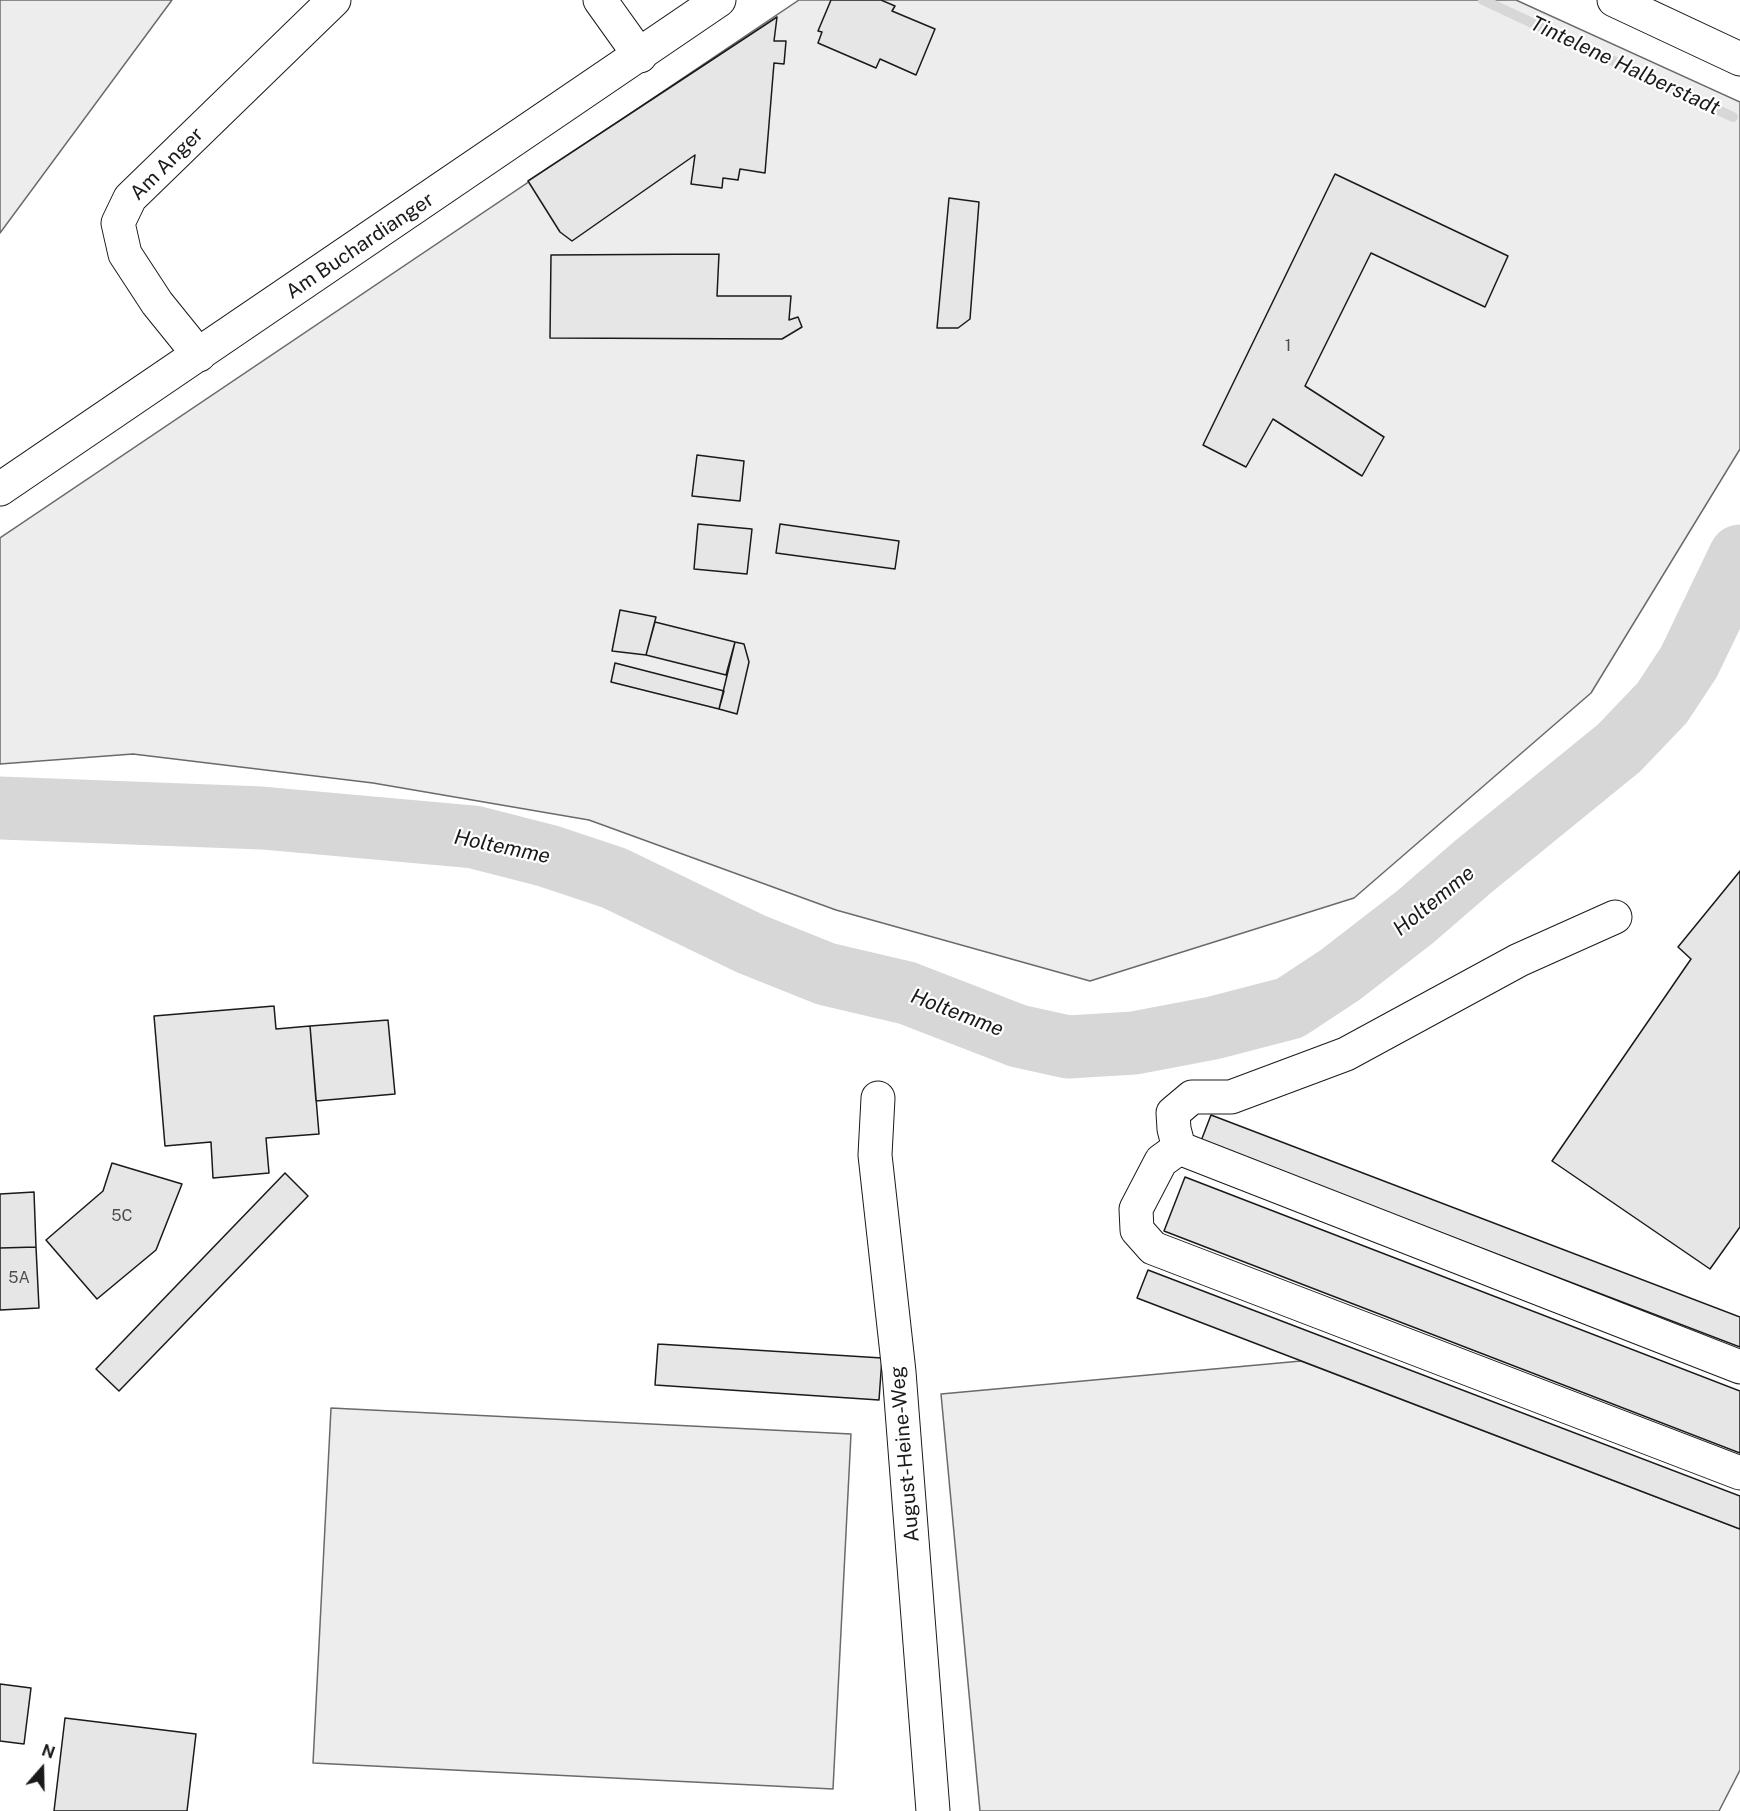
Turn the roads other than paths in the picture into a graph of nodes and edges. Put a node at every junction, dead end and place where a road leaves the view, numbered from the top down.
1 (334, 0) edge
2 (600, 0) edge
3 (719, 0) edge
4 (1614, 0) edge
5 (640, 56) junction
6 (1740, 59) edge
7 (199, 355) junction
8 (0, 489) edge
9 (1615, 917) dead end
10 (878, 1098) dead end
11 (1179, 1148) junction
12 (1740, 1367) edge
13 (1740, 1473) edge
14 (933, 1811) edge

1 - 7 main road, Am Anger
2 - 5 main road
3 - 5 main road, Am Buchardianger
4 - 6 main road
5 - 7 main road, Am Buchardianger
7 - 8 main road, Am Buchardianger
9 - 11 main road
10 - 14 main road, August-Heine-Weg
11 - 12 main road
11 - 13 main road

